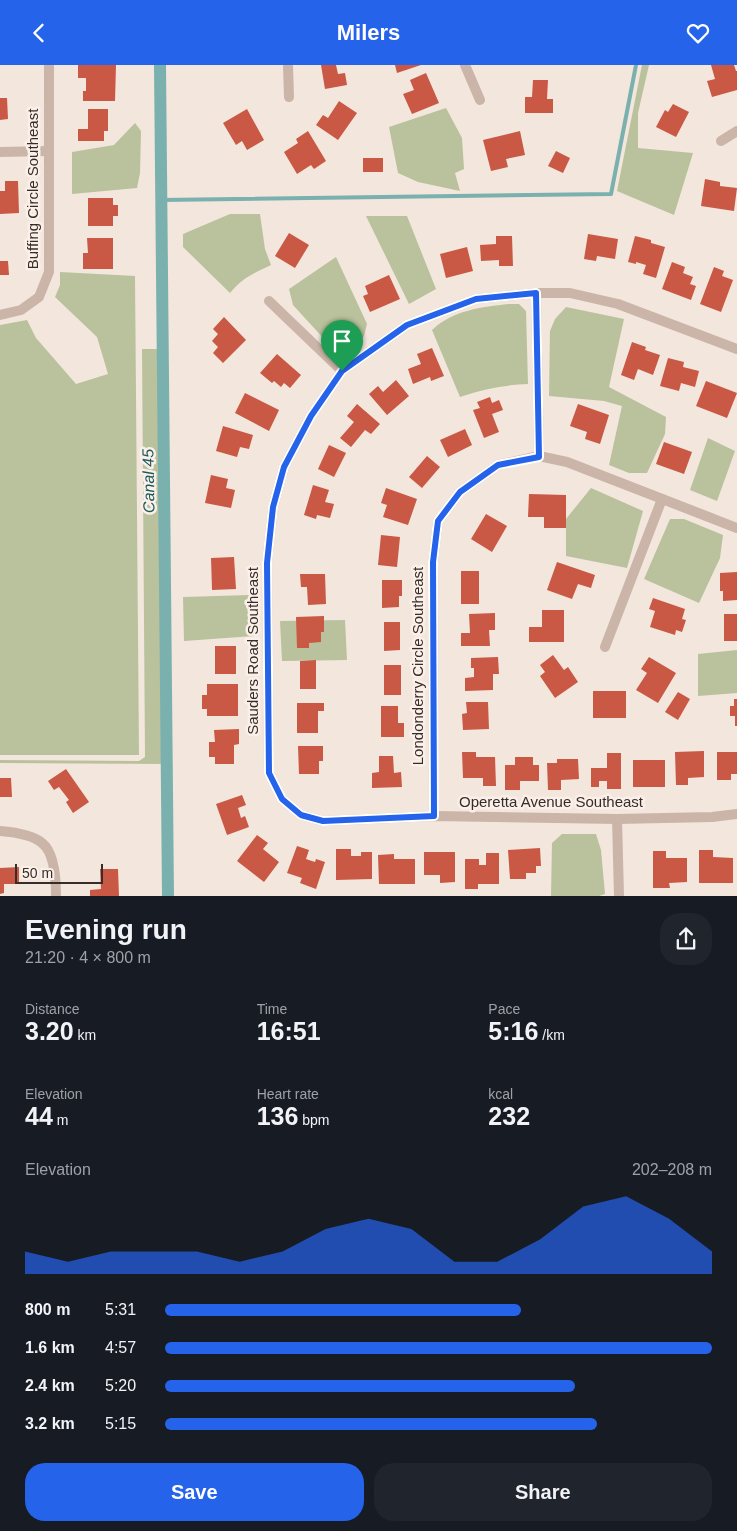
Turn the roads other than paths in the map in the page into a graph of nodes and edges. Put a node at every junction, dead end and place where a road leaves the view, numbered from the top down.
1 (48, 65) edge
2 (288, 65) edge
3 (465, 65) edge
4 (289, 97) dead end
5 (480, 100) dead end
6 (737, 131) edge
7 (721, 141) dead end
8 (48, 151) junction
9 (0, 152) edge
10 (536, 293) junction
11 (269, 301) dead end
12 (0, 315) edge
13 (737, 349) edge
14 (342, 371) junction
15 (539, 457) junction
16 (662, 499) junction
17 (737, 528) edge
18 (605, 647) dead end
19 (282, 799) joint
20 (737, 814) edge
21 (434, 816) junction
22 (617, 819) junction
23 (0, 831) edge
24 (56, 896) edge
25 (619, 896) edge

1 - 8 street, Buffing Circle Southeast
2 - 4 street
3 - 5 street
6 - 7 street
8 - 9 street
8 - 12 street, Buffing Circle Southeast
10 - 13 street, Sauders Road Southeast
10 - 14 street, Sauders Road Southeast
10 - 15 street
11 - 14 street
14 - 19 street, Sauders Road Southeast
15 - 16 street, Londonderry Circle Southeast
15 - 21 street, Londonderry Circle Southeast
16 - 17 street, Londonderry Circle Southeast
16 - 18 street
19 - 21 street, Operetta Avenue Southeast
20 - 22 street, Operetta Avenue Southeast
21 - 22 street, Operetta Avenue Southeast
22 - 25 street
23 - 24 street

